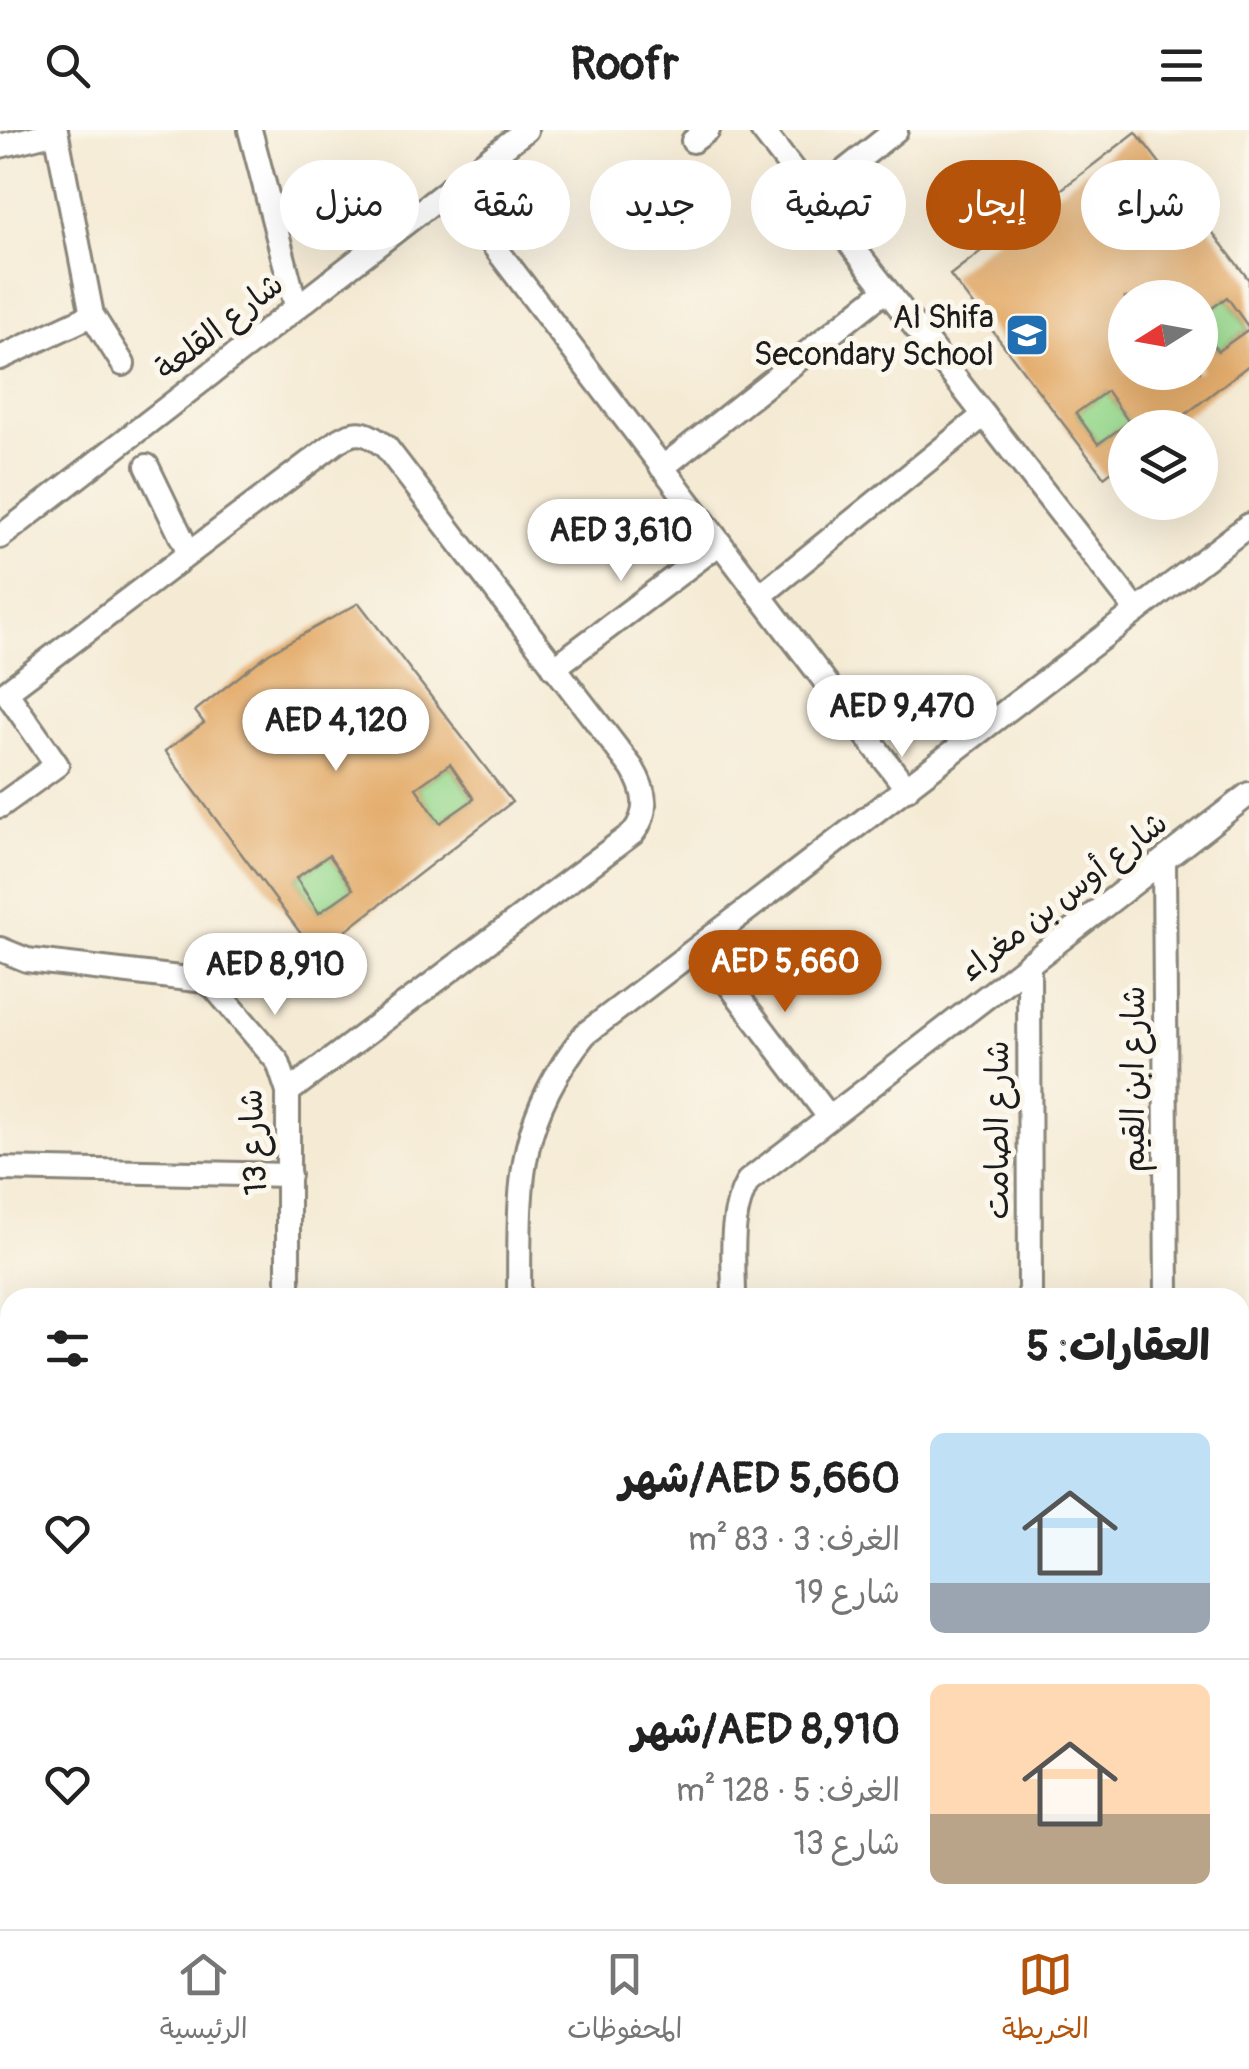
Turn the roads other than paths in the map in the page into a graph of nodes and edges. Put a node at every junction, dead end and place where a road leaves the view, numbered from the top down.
1 (250, 130) edge
2 (526, 130) edge
3 (762, 130) edge
4 (896, 130) edge
5 (56, 131) edge
6 (0, 146) edge
7 (487, 160) edge
8 (785, 160) edge
9 (858, 160) edge
10 (439, 196) edge
11 (497, 250) edge
12 (855, 250) edge
13 (886, 290) junction
14 (296, 306) junction
15 (92, 315) junction
16 (1, 356) edge
17 (123, 364) dead end
18 (984, 414) junction
19 (147, 466) dead end
20 (662, 468) junction
21 (1249, 525) edge
22 (0, 538) edge
23 (720, 543) junction
24 (189, 552) junction
25 (760, 596) junction
26 (1138, 611) junction
27 (554, 668) junction
28 (3, 694) edge
29 (907, 789) junction
30 (1249, 794) edge
31 (0, 806) edge
32 (1164, 860) junction
33 (700, 946) junction
34 (0, 949) edge
35 (1029, 963) junction
36 (288, 1092) junction
37 (829, 1117) junction
38 (0, 1169) edge
39 (288, 1175) junction
40 (288, 1288) edge
41 (519, 1288) edge
42 (734, 1288) edge
43 (1030, 1288) edge
44 (1167, 1288) edge

1 - 14 street
2 - 7 street, شارع القلعة
3 - 8 street
4 - 9 street
5 - 6 street
5 - 15 street
10 - 14 street, شارع القلعة
11 - 20 street
12 - 13 street
13 - 18 street
13 - 20 street
14 - 22 street, شارع القلعة
15 - 16 street
15 - 17 street
18 - 25 street
18 - 26 street
19 - 24 street
20 - 23 street
21 - 26 street
23 - 25 street
23 - 27 street
24 - 27 street
24 - 28 street
25 - 29 street
26 - 29 street
27 - 36 street
28 - 31 street
29 - 33 street
30 - 32 street, شارع أوس بن مغراء
32 - 35 street, شارع أوس بن مغراء
32 - 44 street, شارع ابن القيم
33 - 37 street
33 - 41 street
34 - 36 street, شارع 13
35 - 37 street, شارع أوس بن مغراء
35 - 43 street, شارع الصامت
36 - 39 street, شارع 13
37 - 42 street, شارع أوس بن مغراء
38 - 39 street
39 - 40 street, شارع 13

